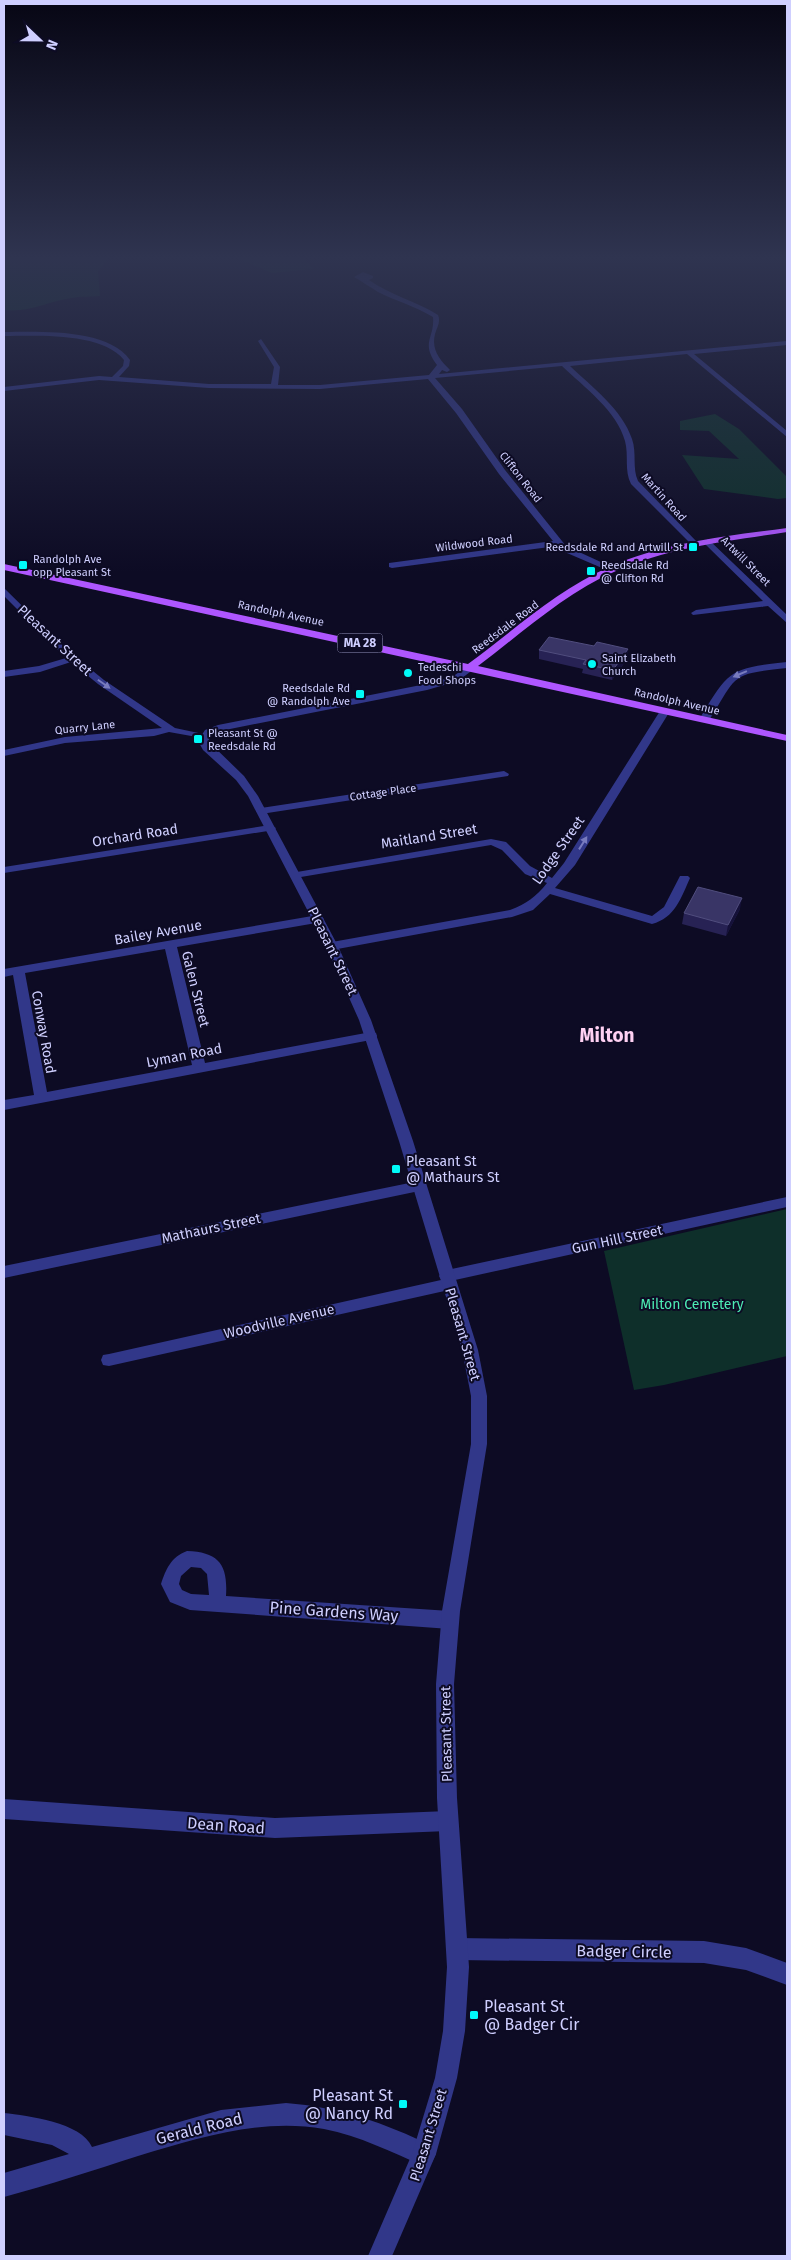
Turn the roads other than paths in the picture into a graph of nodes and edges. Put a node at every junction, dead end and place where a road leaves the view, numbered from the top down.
1 (127, 360) edge
2 (273, 360) edge
3 (436, 360) edge
4 (604, 360) edge
5 (698, 360) edge
6 (564, 364) junction
7 (440, 366) junction
8 (462, 374) junction
9 (430, 377) junction
10 (115, 378) junction
11 (274, 387) junction
12 (4, 389) edge
13 (787, 434) edge
14 (787, 530) edge
15 (708, 542) junction
16 (560, 543) junction
17 (694, 544) junction
18 (392, 565) dead end
19 (4, 567) edge
20 (612, 569) junction
21 (4, 592) edge
22 (769, 603) junction
23 (696, 613) dead end
24 (787, 620) edge
25 (72, 659) junction
26 (787, 665) edge
27 (471, 668) junction
28 (4, 674) edge
29 (665, 711) junction
30 (704, 720) junction
31 (168, 728) junction
32 (204, 737) junction
33 (787, 738) edge
34 (4, 753) edge
35 (504, 774) dead end
36 (261, 810) junction
37 (270, 828) junction
38 (4, 870) edge
39 (295, 875) junction
40 (684, 878) dead end
41 (552, 886) junction
42 (318, 919) junction
43 (170, 945) junction
44 (332, 946) junction
45 (18, 970) junction
46 (4, 973) edge
47 (371, 1036) junction
48 (200, 1069) junction
49 (40, 1098) junction
50 (4, 1105) edge
51 (419, 1186) junction
52 (787, 1202) edge
53 (4, 1272) edge
54 (448, 1280) junction
55 (109, 1360) dead end
56 (217, 1603) dead end
57 (450, 1620) junction
58 (4, 1809) edge
59 (448, 1821) junction
60 (457, 1950) junction
61 (787, 1974) edge
62 (4, 2124) edge
63 (424, 2154) junction
64 (85, 2161) junction
65 (4, 2185) edge
66 (380, 2256) edge

1 - 10 street
2 - 11 street
3 - 7 street
4 - 6 street
5 - 13 street
6 - 8 street
6 - 17 street, Martin Road
7 - 8 street
7 - 9 street
8 - 9 street
9 - 11 street
9 - 16 street, Clifton Road
10 - 11 street
10 - 12 street
14 - 15 main road, Reedsdale Road
15 - 17 main road, Reedsdale Road
15 - 22 street, Artwill Street
16 - 18 street, Wildwood Road
16 - 20 street, Clifton Road
17 - 20 main road, Reedsdale Road
19 - 27 main road, Randolph Avenue / MA 28
20 - 27 main road, Reedsdale Road
21 - 25 street, Pleasant Street
22 - 23 street
22 - 24 street, Artwill Street
25 - 28 street
25 -> 31 street, Pleasant Street
26 -> 30 street
27 - 29 main road, Randolph Avenue
27 - 32 street, Reedsdale Road
29 - 30 main road, Randolph Avenue
41 -> 29 street, Lodge Street
30 - 33 main road, Randolph Avenue
31 - 32 street, Pleasant Street
31 - 34 street, Quarry Lane
32 - 36 street, Pleasant Street
35 - 36 street, Cottage Place
36 - 37 street, Pleasant Street
37 - 38 street, Orchard Road
37 - 39 street, Pleasant Street
39 - 41 street, Maitland Street
39 - 42 street, Pleasant Street
40 - 41 street
41 - 44 street, Lodge Street
42 - 43 street, Bailey Avenue
42 - 44 street, Pleasant Street
43 - 45 street, Bailey Avenue
43 - 48 street, Galen Street
44 - 47 street, Pleasant Street
45 - 46 street, Bailey Avenue
45 - 49 street, Conway Road
47 - 48 street, Lyman Road
47 - 51 street, Pleasant Street
48 - 49 street, Lyman Road
49 - 50 street, Lyman Road
51 - 53 street, Mathaurs Street
51 - 54 street, Pleasant Street
52 - 54 street, Gun Hill Street
54 - 55 street, Woodville Avenue
54 - 57 street, Pleasant Street
56 - 57 street, Pine Gardens Way
57 - 59 street, Pleasant Street
58 - 59 street, Dean Road
59 - 60 street, Pleasant Street
60 - 61 street, Badger Circle
60 - 63 street, Pleasant Street
62 - 64 street
63 - 64 street, Gerald Road
63 - 66 street, Pleasant Street
64 - 65 street, Gerald Road

